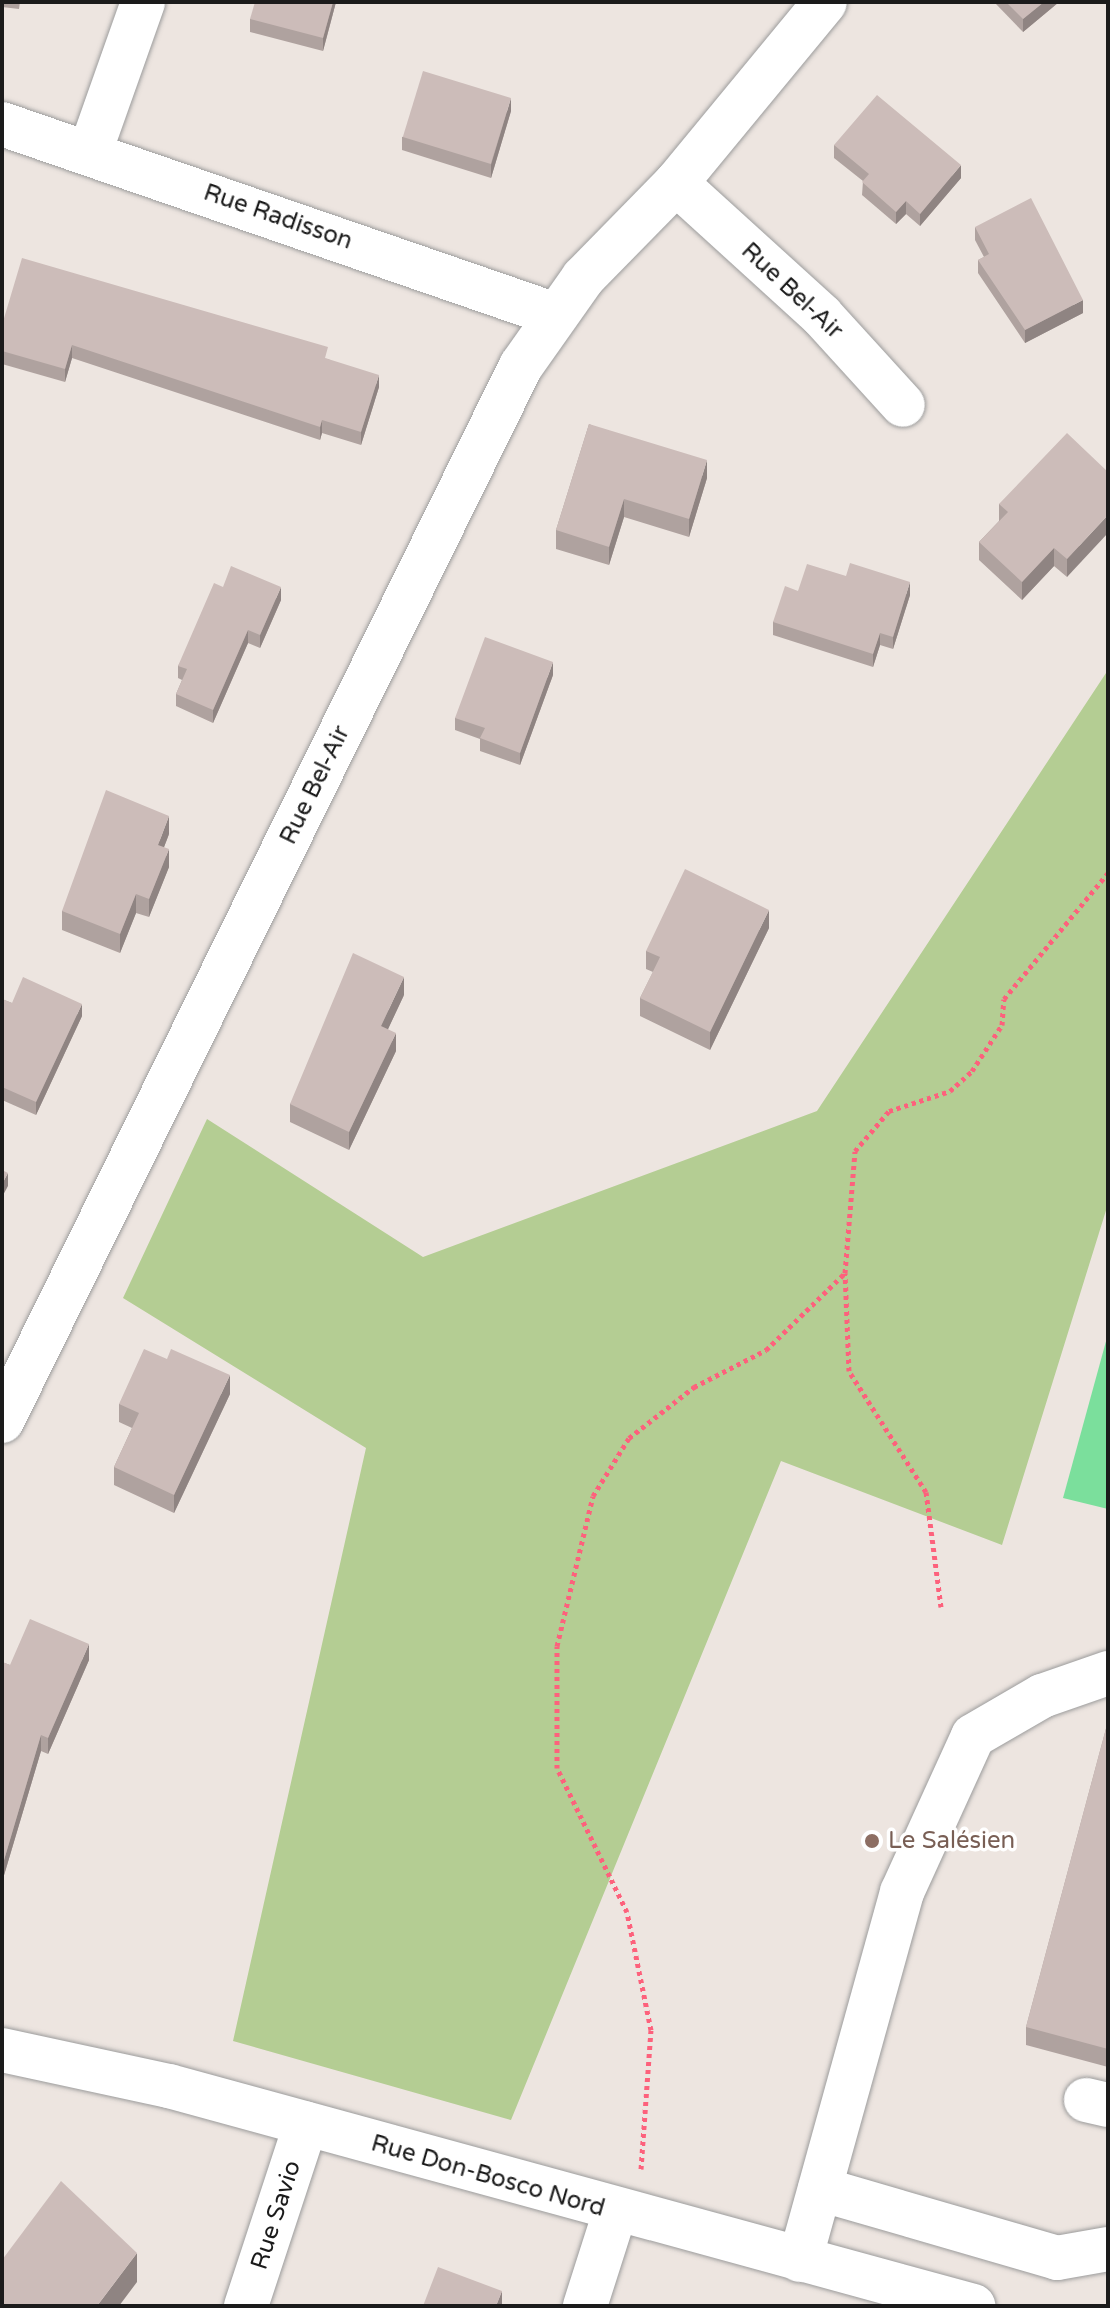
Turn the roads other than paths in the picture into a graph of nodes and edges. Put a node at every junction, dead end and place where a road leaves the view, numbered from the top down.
1 (143, 2) edge
2 (825, 2) edge
3 (2, 124) edge
4 (90, 152) junction
5 (676, 183) junction
6 (553, 314) junction
7 (903, 405) dead end
8 (2, 1421) edge
9 (1108, 1673) edge
10 (2, 2050) edge
11 (306, 2124) junction
12 (820, 2189) junction
13 (629, 2215) junction
14 (1108, 2249) edge
15 (800, 2260) junction
16 (246, 2306) edge
17 (585, 2306) edge
18 (973, 2306) edge

1 - 4 street
2 - 5 street, Rue Bel-Air
3 - 4 street, Rue Radisson
4 - 6 street, Rue Radisson
5 - 6 street, Rue Bel-Air
5 - 7 street, Rue Bel-Air
6 - 8 street, Rue Bel-Air
9 - 12 street
10 - 11 street, Rue Don-Bosco Nord
11 - 13 street, Rue Don-Bosco Nord
11 - 16 street, Rue Savio
12 - 14 street
12 - 15 street
13 - 15 street, Rue Don-Bosco Nord
13 - 17 street
15 - 18 street, Rue Don-Bosco Nord

